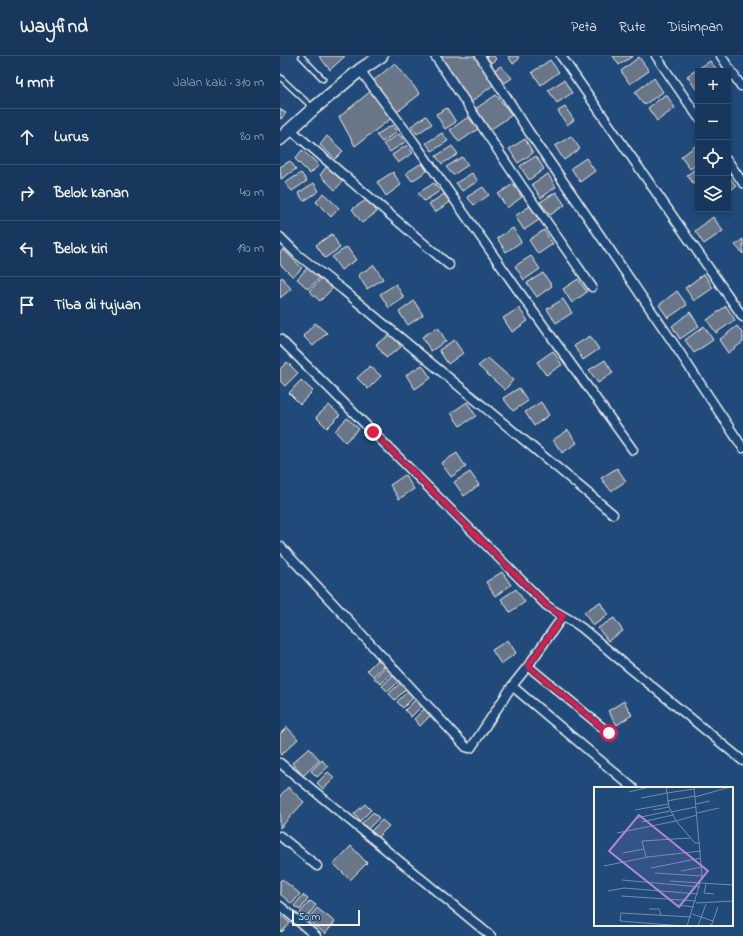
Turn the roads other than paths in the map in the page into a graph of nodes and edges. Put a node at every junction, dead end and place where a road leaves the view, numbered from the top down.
1 (301, 56) edge
2 (381, 56) edge
3 (435, 56) edge
4 (480, 56) edge
5 (561, 56) edge
6 (656, 56) edge
7 (721, 56) edge
8 (360, 70) junction
9 (280, 77) edge
10 (323, 79) dead end
11 (741, 86) dead end
12 (313, 109) junction
13 (695, 113) edge
14 (291, 130) junction
15 (280, 139) edge
16 (731, 165) edge
17 (743, 183) edge
18 (280, 237) edge
19 (449, 265) dead end
20 (592, 287) dead end
21 (743, 317) edge
22 (280, 339) edge
23 (743, 448) edge
24 (632, 450) dead end
25 (613, 514) dead end
26 (280, 546) edge
27 (563, 616) junction
28 (528, 666) junction
29 (512, 686) junction
30 (609, 733) dead end
31 (743, 761) edge
32 (280, 763) edge
33 (632, 787) edge
34 (280, 836) edge
35 (317, 866) dead end
36 (280, 906) edge
37 (316, 936) edge
38 (491, 936) edge

1 - 10 lane
2 - 8 street
3 - 20 street
4 - 23 street
5 - 21 street
6 - 13 street
7 - 11 street
8 - 12 street
8 - 24 street
9 - 12 lane
12 - 14 street
14 - 15 street
14 - 19 street
16 - 17 street
18 - 25 street
22 - 27 street
26 - 29 street
27 - 28 street
27 - 31 street
28 - 29 street
28 - 30 street
29 - 33 street
32 - 38 street
34 - 35 street
36 - 37 street

